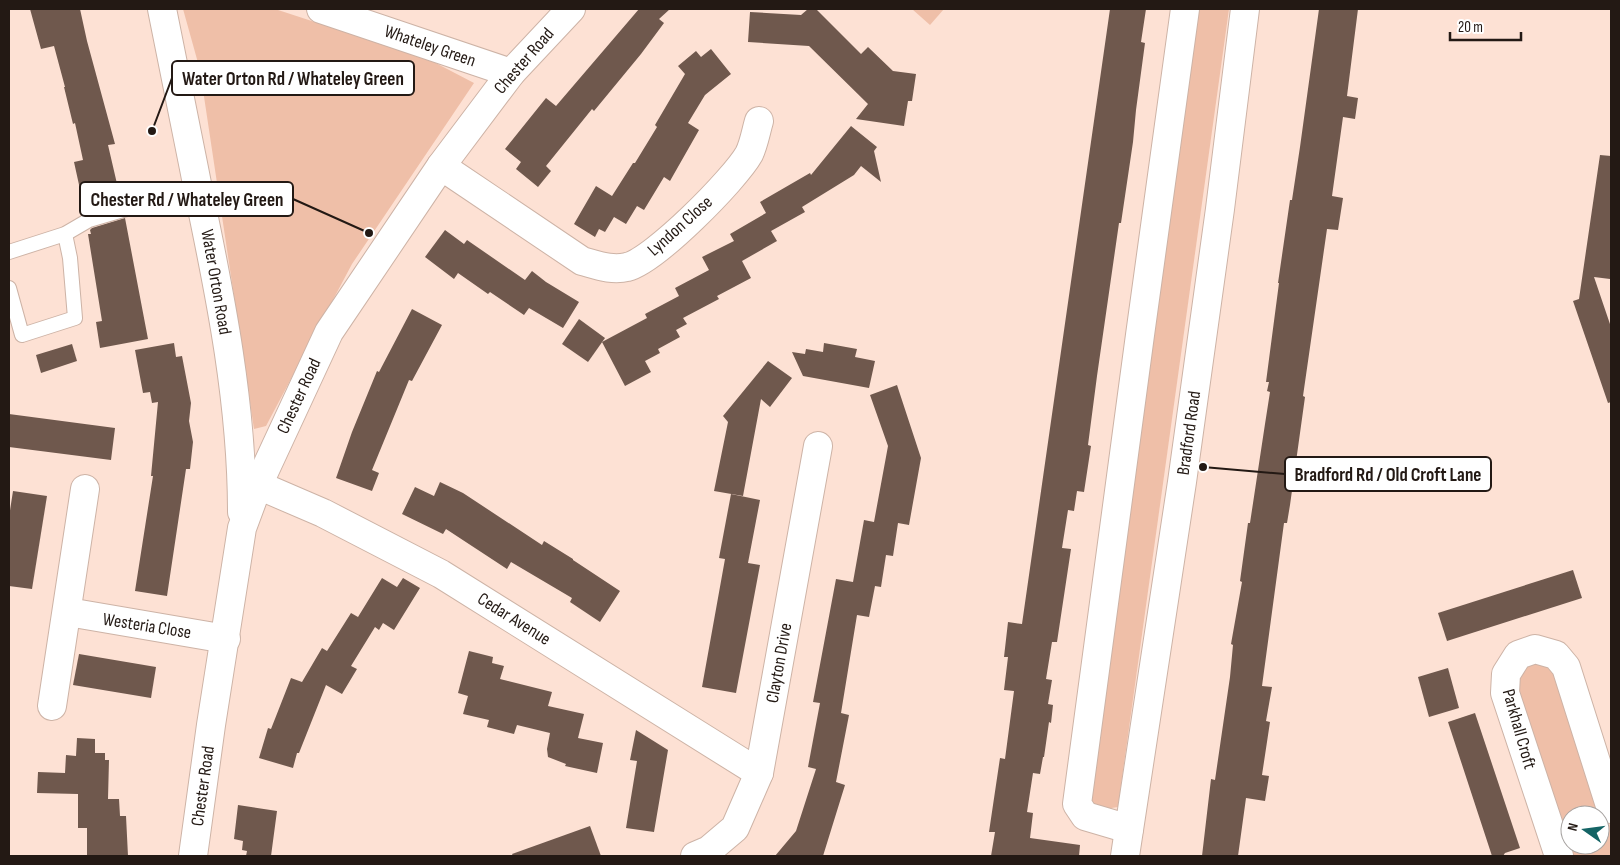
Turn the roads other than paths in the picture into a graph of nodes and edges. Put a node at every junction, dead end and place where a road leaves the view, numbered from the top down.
1 (162, 9) edge
2 (321, 9) edge
3 (571, 9) edge
4 (1185, 9) edge
5 (1245, 9) edge
6 (510, 73) junction
7 (759, 121) dead end
8 (441, 166) junction
9 (199, 192) junction
10 (65, 234) junction
11 (9, 252) edge
12 (9, 288) edge
13 (818, 446) dead end
14 (258, 485) junction
15 (85, 489) dead end
16 (242, 528) junction
17 (68, 612) junction
18 (226, 639) junction
19 (52, 706) dead end
20 (759, 774) junction
21 (1611, 808) edge
22 (1129, 829) junction
23 (193, 856) edge
24 (695, 856) edge
25 (1125, 856) edge
26 (1558, 856) edge

1 - 9 street, Water Orton Road
2 - 6 street, Whateley Green
3 - 6 street, Chester Road
4 - 22 street
5 - 22 street, Bradford Road
6 - 8 street, Chester Road
7 - 8 street, Lyndon Close
8 - 14 street, Chester Road
9 - 10 lane
9 - 16 street, Water Orton Road
10 - 11 lane
10 - 12 lane
13 - 20 street, Clayton Drive
14 - 16 street, Chester Road
14 - 20 street, Cedar Avenue
15 - 17 street
16 - 18 street, Chester Road
17 - 18 street, Westeria Close
17 - 19 street
18 - 23 street, Chester Road
20 - 24 street, Clayton Drive
21 - 26 street, Parkhall Croft
22 - 25 street, Bradford Road

